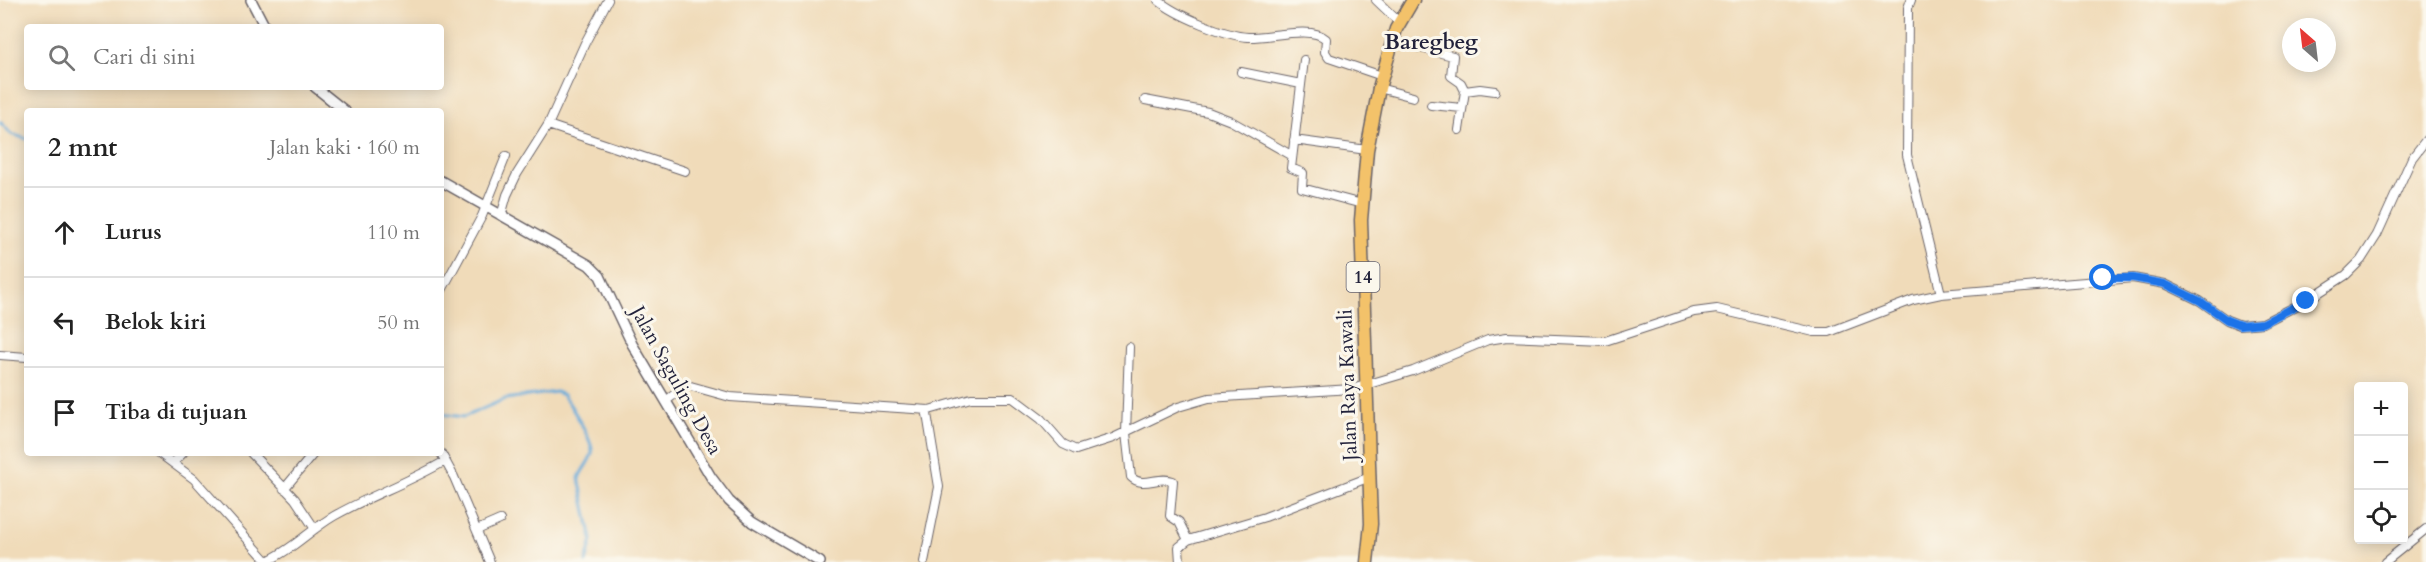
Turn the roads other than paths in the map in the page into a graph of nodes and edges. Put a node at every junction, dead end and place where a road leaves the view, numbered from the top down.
1 (250, 0) edge
2 (608, 0) edge
3 (1158, 0) edge
4 (1376, 0) edge
5 (1413, 0) edge
6 (1911, 0) edge
7 (1399, 22) junction
8 (263, 24) edge
9 (1392, 41) junction
10 (1304, 60) dead end
11 (1241, 72) dead end
12 (1380, 82) junction
13 (1301, 84) junction
14 (319, 90) edge
15 (1465, 91) junction
16 (1495, 91) dead end
17 (1413, 97) dead end
18 (1145, 100) dead end
19 (1431, 105) dead end
20 (341, 108) edge
21 (1462, 108) junction
22 (548, 125) junction
23 (1459, 130) dead end
24 (1294, 140) junction
25 (2426, 140) edge
26 (1367, 150) junction
27 (1291, 155) junction
28 (506, 156) dead end
29 (685, 171) dead end
30 (444, 183) edge
31 (1362, 204) junction
32 (487, 207) junction
33 (501, 216) junction
34 (444, 286) edge
35 (1941, 294) junction
36 (1129, 347) dead end
37 (0, 355) edge
38 (24, 357) edge
39 (1368, 386) junction
40 (667, 400) junction
41 (929, 410) junction
42 (1126, 433) junction
43 (163, 456) edge
44 (180, 456) edge
45 (254, 456) edge
46 (312, 456) edge
47 (442, 456) edge
48 (445, 461) junction
49 (173, 463) junction
50 (1370, 477) junction
51 (284, 489) junction
52 (500, 520) dead end
53 (315, 529) junction
54 (2426, 529) edge
55 (477, 530) junction
56 (1188, 540) junction
57 (1369, 560) edge
58 (266, 562) edge
59 (490, 562) edge
60 (820, 562) edge
61 (924, 562) edge
62 (1180, 562) edge
63 (2385, 562) edge

1 - 8 street
2 - 22 street
3 - 12 street
4 - 7 street
5 - 7 highway, Jalan Raya Kawali / 14
6 - 35 street
7 - 9 highway, Jalan Raya Kawali / 14
9 - 12 highway, Jalan Raya Kawali / 14
9 - 15 street
10 - 13 street
11 - 13 street
12 - 17 street
12 - 26 highway, Jalan Raya Kawali / 14
13 - 24 street
14 - 20 street
15 - 16 street
15 - 21 street
18 - 27 street
19 - 21 street
21 - 23 street
22 - 29 street
22 - 33 street
24 - 26 street
24 - 27 street
25 - 35 street
26 - 31 highway, Jalan Raya Kawali / 14
27 - 31 street
28 - 32 street
30 - 32 street, Jalan Saguling Desa
31 - 39 highway, Jalan Raya Kawali / 14
32 - 33 street, Jalan Saguling Desa
32 - 34 street
33 - 40 street, Jalan Saguling Desa
35 - 39 street
36 - 42 street
37 - 38 street
39 - 42 street
39 - 50 highway, Jalan Raya Kawali / 14
40 - 41 street
40 - 60 street, Jalan Saguling Desa
41 - 42 street
41 - 61 street
42 - 56 street
43 - 49 street
44 - 49 street
45 - 51 street
46 - 51 street
47 - 48 street
48 - 53 street
48 - 55 street
49 - 58 street
50 - 56 street
50 - 57 highway, Jalan Raya Kawali / 14
51 - 53 street
52 - 55 street
53 - 58 street
54 - 63 street
55 - 59 street
56 - 62 street

